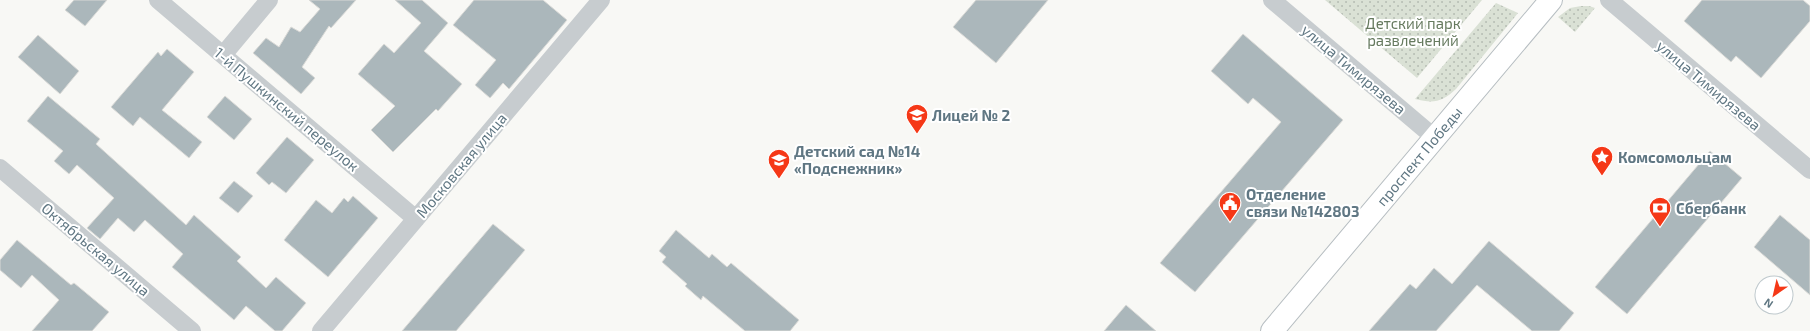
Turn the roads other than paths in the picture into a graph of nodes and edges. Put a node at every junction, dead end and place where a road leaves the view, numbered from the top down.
1 (158, 0) edge
2 (269, 0) edge
3 (601, 0) edge
4 (1272, 0) edge
5 (1551, 0) edge
6 (1609, 0) edge
7 (223, 55) junction
8 (1435, 138) junction
9 (0, 168) edge
10 (1810, 170) edge
11 (416, 219) junction
12 (192, 331) edge
13 (321, 331) edge
14 (1272, 331) edge

1 - 7 street, 1-й Пушкинский переулок
2 - 7 street
3 - 11 street, Московская улица
4 - 8 street, улица Тимирязева
5 - 8 main road, проспект Победы
6 - 10 street, улица Тимирязева
7 - 11 street, 1-й Пушкинский переулок
8 - 14 main road, проспект Победы
9 - 12 street, Октябрьская улица
11 - 13 street, Московская улица

